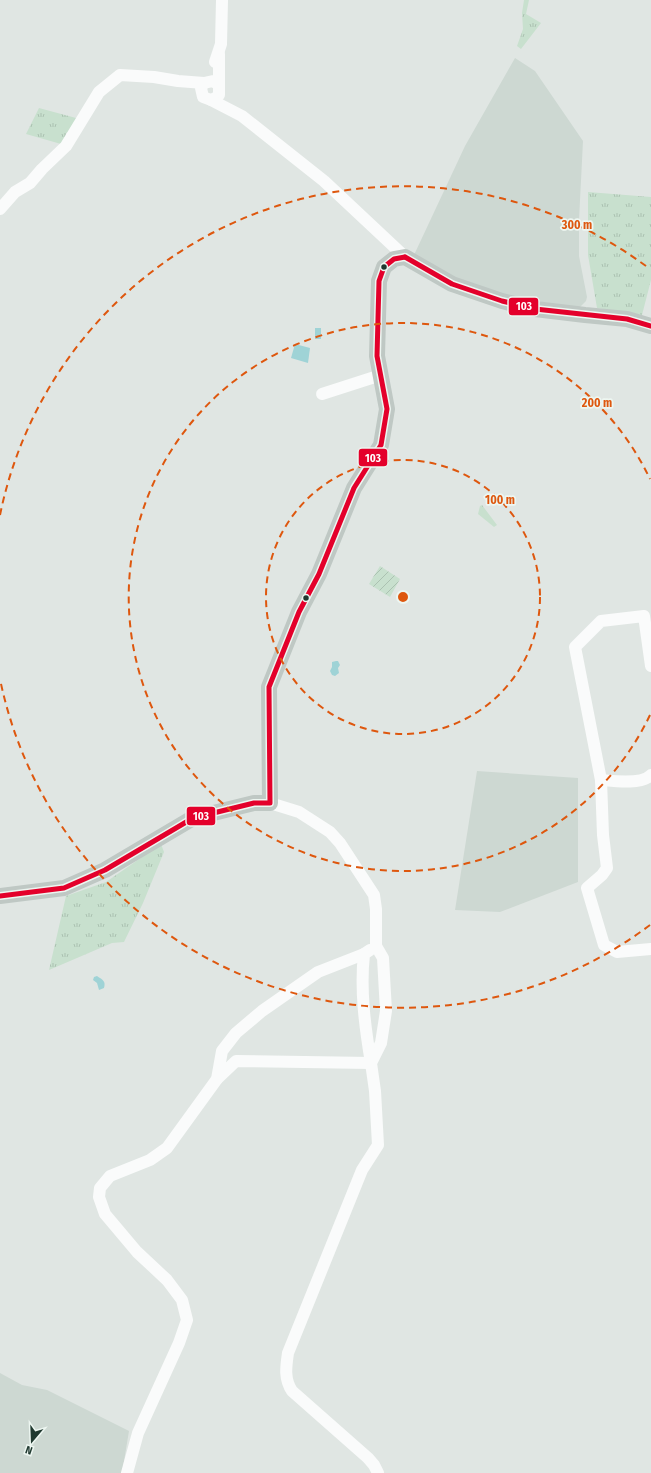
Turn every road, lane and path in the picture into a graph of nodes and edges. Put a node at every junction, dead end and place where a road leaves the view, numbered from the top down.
1 (222, 0) edge
2 (219, 54) junction
3 (219, 88) junction
4 (206, 90) junction
5 (242, 116) junction
6 (0, 209) edge
7 (405, 257) junction
8 (651, 326) edge
9 (381, 375) junction
10 (322, 394) dead end
11 (651, 666) edge
12 (651, 775) edge
13 (601, 780) junction
14 (270, 803) junction
15 (0, 896) edge
16 (376, 946) junction
17 (651, 950) edge
18 (364, 954) junction
19 (371, 1063) junction
20 (217, 1079) junction
21 (127, 1473) edge
22 (378, 1473) edge

1 - 2 street
2 - 3 street
2 - 4 street
3 - 4 street
3 - 4 street
3 - 5 street
4 - 5 street
4 - 6 street
5 - 7 street
7 - 8 main road
7 - 9 main road
9 - 10 street
9 - 14 main road
11 - 13 street
12 - 13 street
13 - 17 street
14 - 15 main road
14 - 16 street
16 - 18 street
16 - 19 street
18 - 19 street
18 - 20 street
19 - 20 street
19 - 22 street
20 - 21 street

